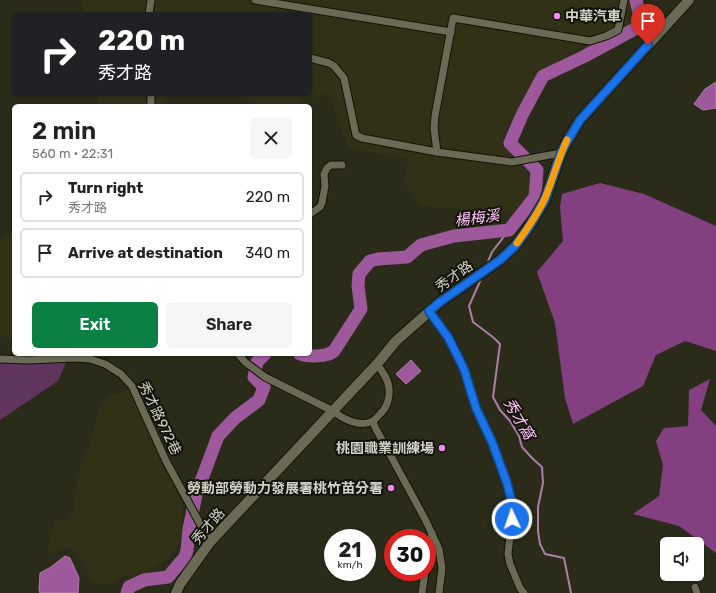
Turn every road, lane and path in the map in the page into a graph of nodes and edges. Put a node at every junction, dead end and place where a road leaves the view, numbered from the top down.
1 (151, 0) edge
2 (255, 0) edge
3 (624, 0) edge
4 (690, 0) edge
5 (149, 12) edge
6 (450, 32) junction
7 (312, 59) edge
8 (437, 152) junction
9 (561, 153) junction
10 (342, 165) dead end
11 (312, 213) edge
12 (429, 311) junction
13 (240, 356) edge
14 (0, 359) edge
15 (377, 364) junction
16 (333, 411) junction
17 (373, 421) junction
18 (430, 529) edge
19 (210, 542) junction
20 (436, 542) edge
21 (424, 581) edge
22 (176, 593) edge
23 (422, 593) edge
24 (439, 593) edge
25 (524, 593) edge

1 - 5 street
2 - 6 street
3 - 6 street
4 - 9 main road, 秀才路
6 - 8 street
7 - 8 street
8 - 9 street
9 - 12 main road, 秀才路
10 - 11 street
12 - 15 main road, 秀才路
12 - 25 street
13 - 16 street
14 - 19 street, 秀才路972巷
15 - 16 main road, 秀才路
15 - 17 street
16 - 17 street
16 - 19 main road, 秀才路
17 - 18 street
19 - 22 main road, 秀才路
20 - 24 street
21 - 23 street

